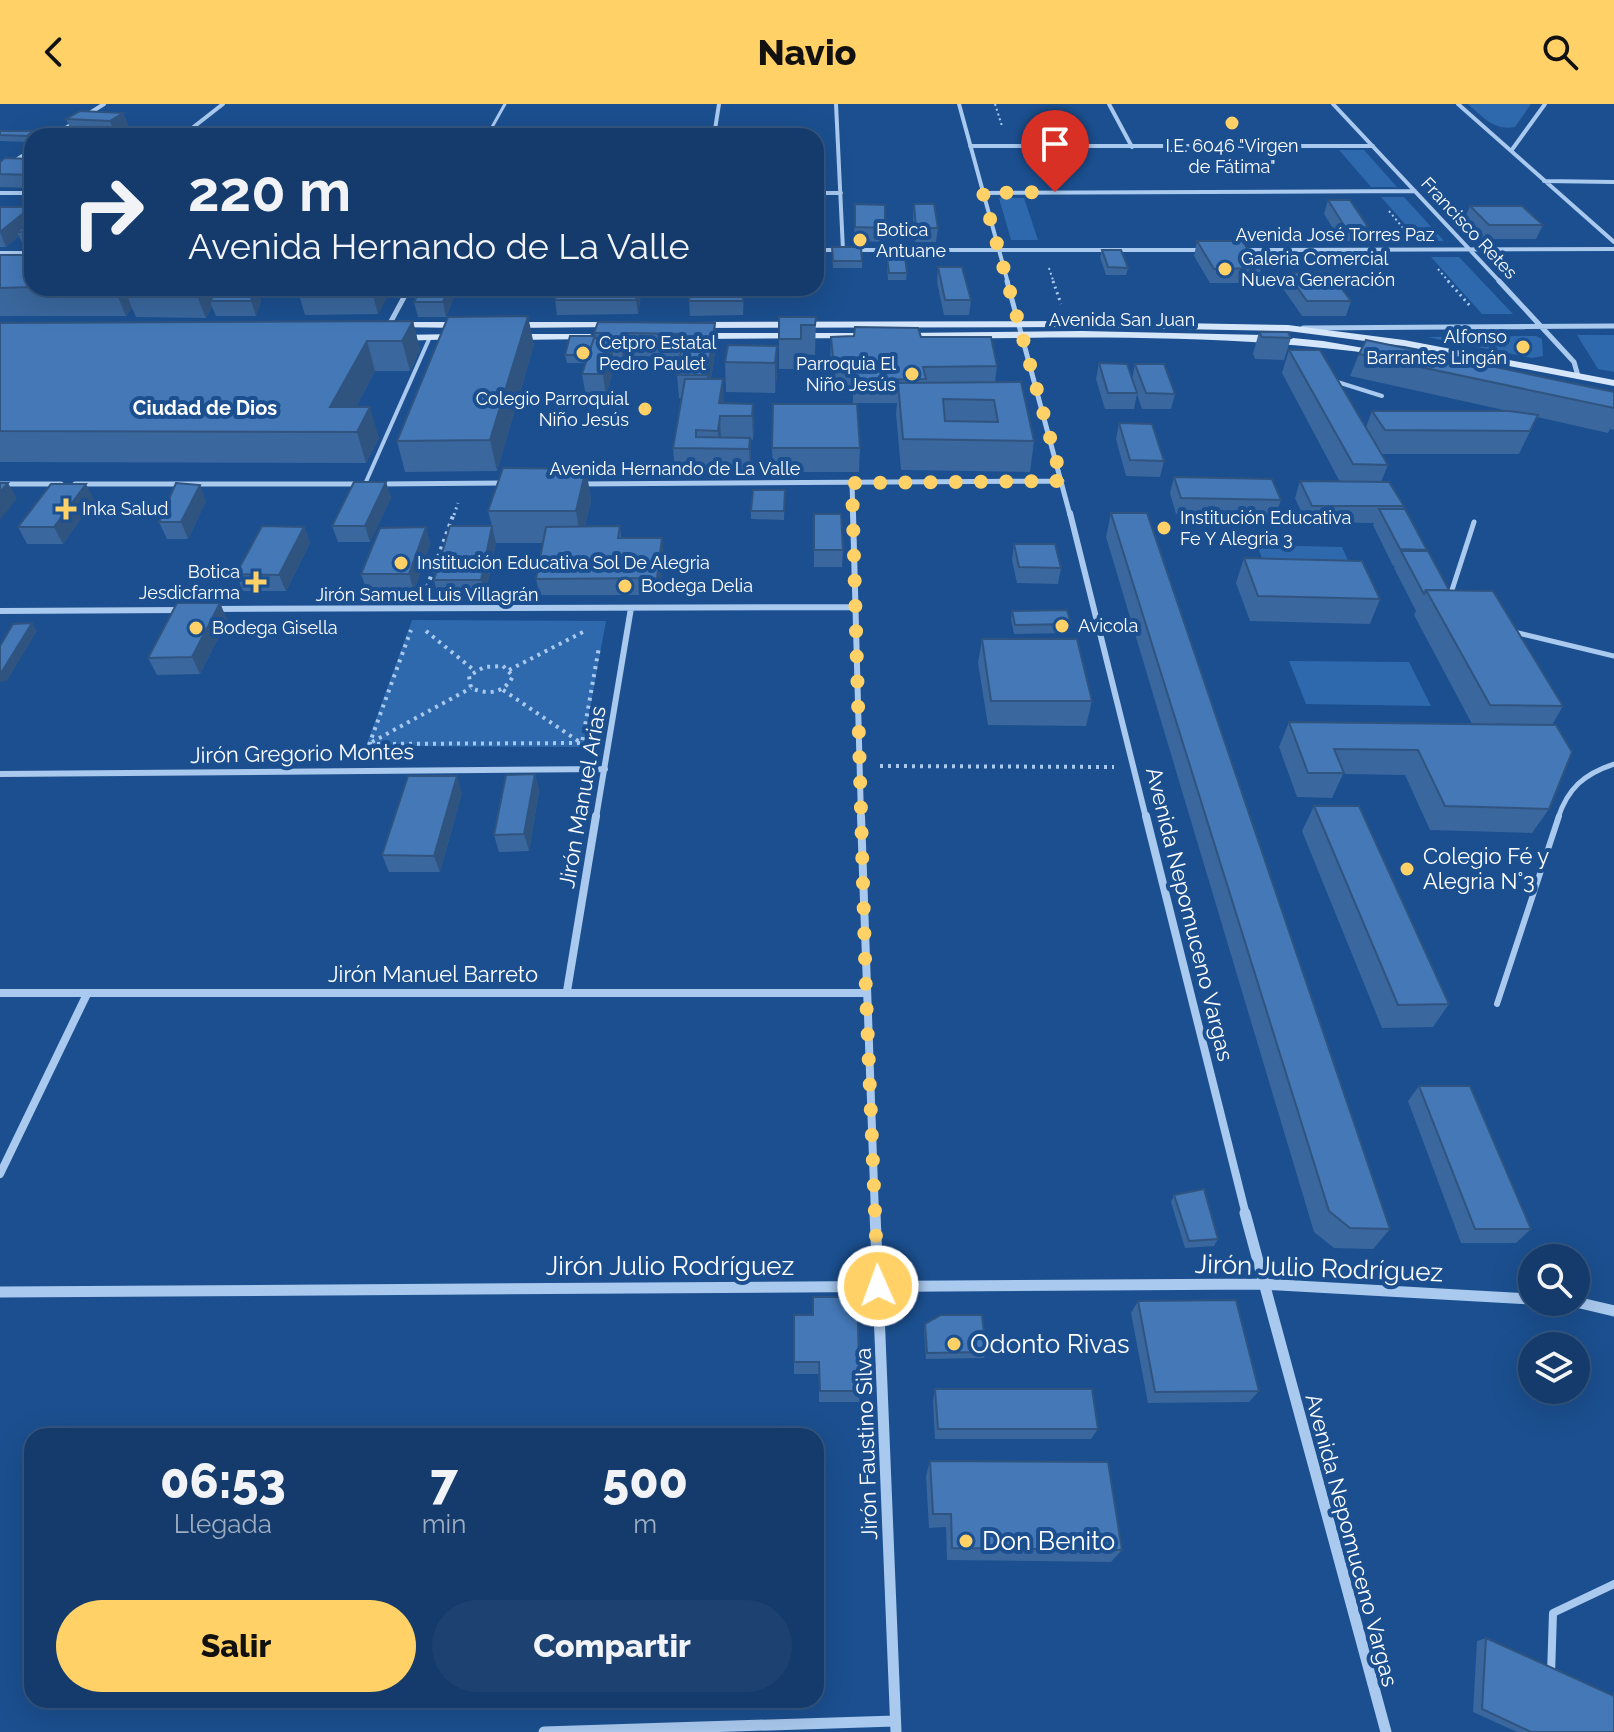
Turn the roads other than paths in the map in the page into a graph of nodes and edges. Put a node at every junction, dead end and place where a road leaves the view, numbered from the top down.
1 (104, 104) edge
2 (223, 104) edge
3 (505, 104) edge
4 (719, 104) edge
5 (836, 104) edge
6 (959, 104) edge
7 (1109, 104) edge
8 (1333, 104) edge
9 (1458, 104) edge
10 (1545, 104) edge
11 (66, 128) edge
12 (192, 128) edge
13 (492, 128) edge
14 (715, 128) edge
15 (970, 146) junction
16 (1373, 146) junction
17 (1132, 147) junction
18 (1511, 151) junction
19 (24, 155) edge
20 (0, 170) edge
21 (1544, 181) junction
22 (1614, 182) edge
23 (1415, 191) junction
24 (0, 193) edge
25 (24, 193) edge
26 (824, 193) edge
27 (841, 193) junction
28 (983, 193) junction
29 (1614, 242) edge
30 (1470, 249) junction
31 (1614, 249) edge
32 (824, 250) edge
33 (843, 250) junction
34 (1217, 250) edge
35 (1233, 250) edge
36 (999, 251) junction
37 (0, 253) edge
38 (24, 253) edge
39 (405, 296) edge
40 (1018, 324) junction
41 (389, 325) junction
42 (483, 325) edge
43 (499, 325) edge
44 (625, 325) edge
45 (688, 325) edge
46 (373, 326) edge
47 (1614, 326) edge
48 (1543, 327) junction
49 (1288, 328) junction
50 (681, 336) edge
51 (1022, 336) junction
52 (430, 337) junction
53 (477, 337) edge
54 (508, 337) edge
55 (618, 337) edge
56 (382, 338) edge
57 (1393, 355) edge
58 (1322, 375) edge
59 (1578, 376) junction
60 (1614, 383) edge
61 (1382, 396) dead end
62 (1062, 481) junction
63 (513, 483) edge
64 (852, 483) junction
65 (0, 484) edge
66 (365, 484) junction
67 (577, 484) edge
68 (1474, 522) dead end
69 (1466, 604) edge
70 (855, 607) junction
71 (631, 608) junction
72 (186, 610) edge
73 (202, 610) edge
74 (0, 611) edge
75 (1509, 631) edge
76 (1614, 656) edge
77 (1614, 764) edge
78 (605, 769) junction
79 (0, 774) edge
80 (567, 991) junction
81 (0, 993) edge
82 (866, 993) junction
83 (87, 994) junction
84 (1497, 1004) dead end
85 (0, 1174) edge
86 (1263, 1284) junction
87 (878, 1286) junction
88 (0, 1292) edge
89 (1518, 1298) edge
90 (1590, 1305) edge
91 (1614, 1311) edge
92 (1614, 1584) edge
93 (1551, 1674) edge
94 (896, 1726) edge
95 (544, 1732) edge
96 (1386, 1732) edge

1 - 11 street
2 - 12 street
3 - 13 street
4 - 14 street
5 - 27 street
6 - 15 street, Avenida Nepomuceno Vargas
7 - 17 street
8 - 16 street, Francisco Retes
9 - 18 street
10 - 18 street
15 - 17 street
15 - 28 street, Avenida Nepomuceno Vargas
16 - 17 street
16 - 23 street, Francisco Retes
18 - 21 street
19 - 20 street
21 - 22 street
21 - 29 street
23 - 28 street
23 - 30 street, Francisco Retes
24 - 25 street
26 - 27 street
27 - 33 street
28 - 36 street, Avenida Nepomuceno Vargas
30 - 31 street, Avenida José Torres Paz
30 - 35 street, Avenida José Torres Paz
30 - 48 street, Francisco Retes
32 - 33 street, Avenida José Torres Paz
33 - 36 street, Avenida José Torres Paz
34 - 36 street, Avenida José Torres Paz
36 - 40 street, Avenida Nepomuceno Vargas
37 - 38 street
39 - 41 street
40 - 45 main road, Avenida San Juan
40 - 49 main road, Avenida San Juan
40 - 51 street, Avenida Nepomuceno Vargas
41 - 42 main road
41 - 46 main road
43 - 44 main road
47 - 48 street
48 - 49 street
48 - 59 street, Francisco Retes
49 - 59 main road, Avenida San Juan
50 - 51 main road, Avenida San Juan
51 - 57 main road, Avenida San Juan
51 - 62 street, Avenida Nepomuceno Vargas
52 - 53 main road
52 - 56 main road
52 - 66 lane
54 - 55 main road
58 - 61 lane
59 - 60 main road, Avenida San Juan
62 - 64 street, Avenida Hernando de La Valle
62 - 86 street, Avenida Nepomuceno Vargas
63 - 66 street
64 - 67 street, Avenida Hernando de La Valle
64 - 70 street, Jirón Faustino Silva
65 - 66 street
68 - 69 lane
70 - 71 street, Jirón Samuel Luis Villagrán
70 - 82 street, Jirón Faustino Silva
71 - 73 street, Jirón Samuel Luis Villagrán
71 - 78 street, Jirón Manuel Arias
72 - 74 street
75 - 76 lane
77 - 84 lane
78 - 79 street, Jirón Gregorio Montes
78 - 80 street, Jirón Manuel Arias
80 - 82 street, Jirón Manuel Barreto
80 - 83 street, Jirón Manuel Barreto
81 - 83 street, Jirón Manuel Barreto
82 - 87 street, Jirón Faustino Silva
83 - 85 street
86 - 87 street, Jirón Julio Rodríguez
86 - 89 street, Jirón Julio Rodríguez
86 - 96 street, Avenida Nepomuceno Vargas
87 - 88 street, Jirón Julio Rodríguez
87 - 94 street, Jirón Faustino Silva
90 - 91 street
92 - 93 lane
94 - 95 street

